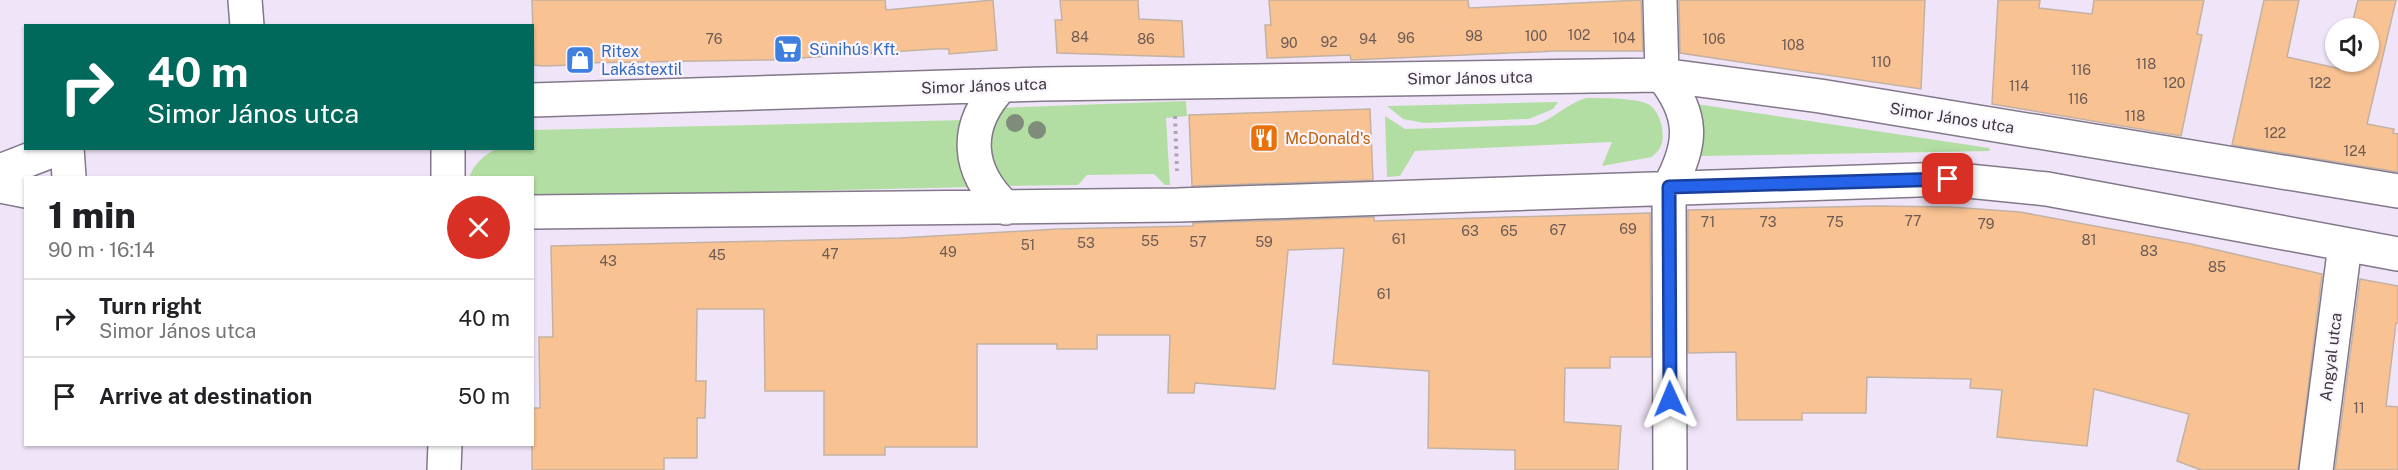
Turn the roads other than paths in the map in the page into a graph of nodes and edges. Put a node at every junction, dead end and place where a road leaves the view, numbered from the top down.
1 (245, 0) edge
2 (1660, 0) edge
3 (247, 24) edge
4 (1662, 75) junction
5 (1001, 86) junction
6 (534, 100) edge
7 (54, 150) edge
8 (67, 150) edge
9 (447, 150) edge
10 (0, 171) edge
11 (69, 176) edge
12 (448, 176) edge
13 (0, 186) edge
14 (1669, 187) junction
15 (24, 191) edge
16 (2398, 191) edge
17 (1006, 208) junction
18 (534, 212) edge
19 (2345, 245) junction
20 (2398, 254) edge
21 (445, 446) edge
22 (444, 470) edge
23 (1670, 470) edge
24 (2316, 470) edge

1 - 3 street
2 - 4 street
4 - 5 street, Simor János utca
4 - 14 street
4 - 16 street, Simor János utca
5 - 6 street, Simor János utca
5 - 17 street
7 - 10 street
8 - 11 street
9 - 12 street
13 - 15 street
14 - 17 street
14 - 19 street
14 - 23 street
17 - 18 street
19 - 20 street
19 - 24 street, Angyal utca
21 - 22 street

